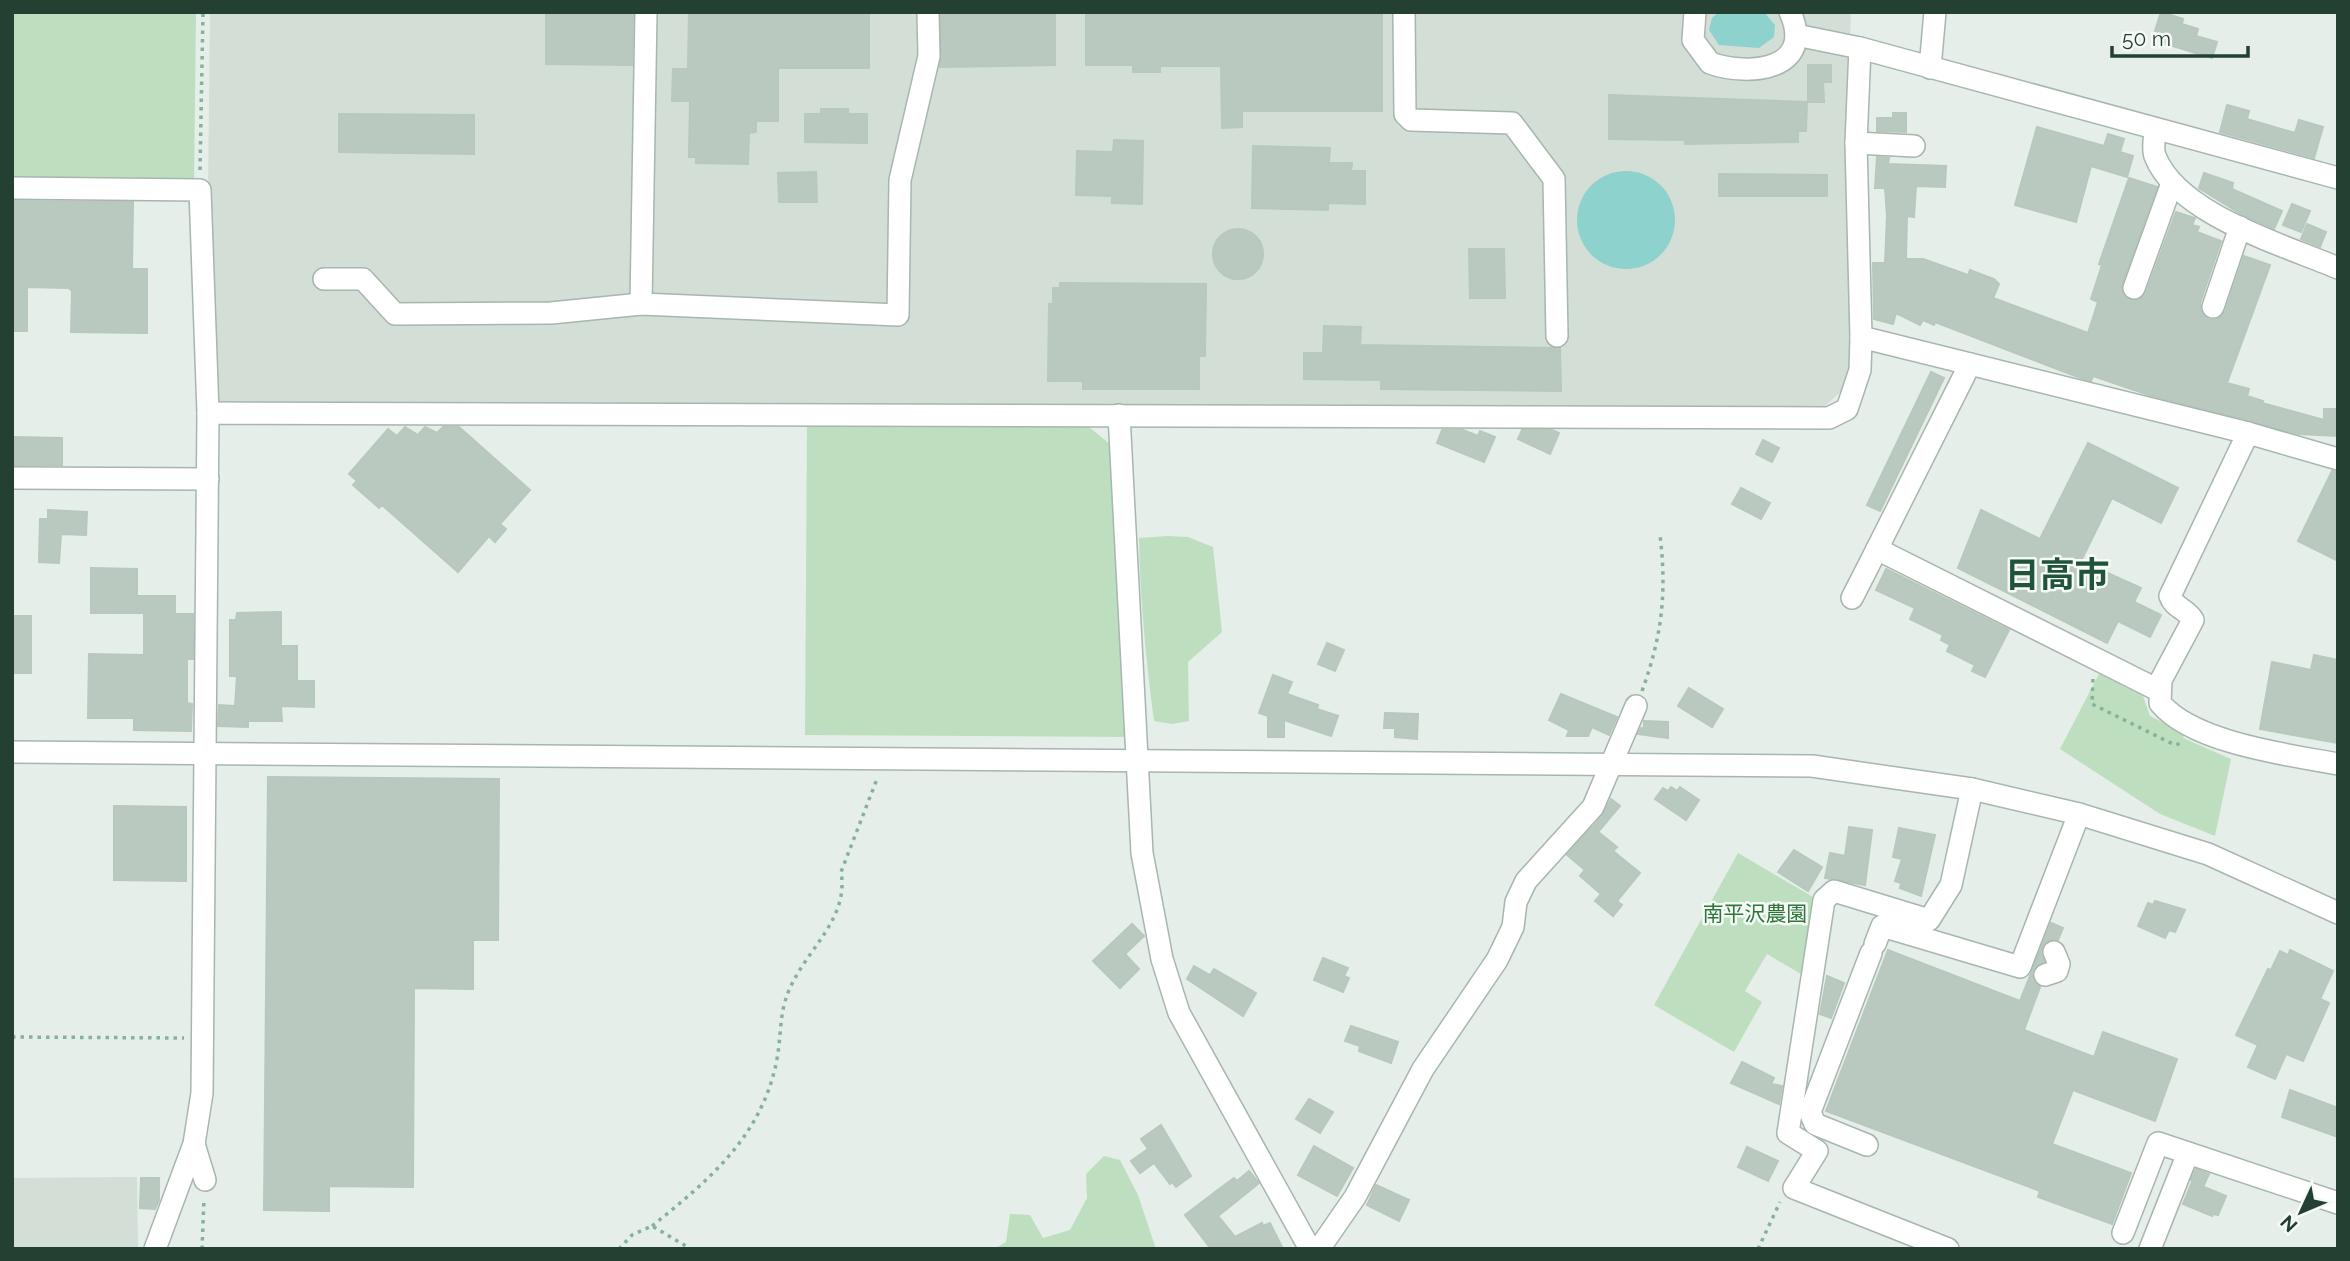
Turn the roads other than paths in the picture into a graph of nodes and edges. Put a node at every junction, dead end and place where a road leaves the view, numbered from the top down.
1 (646, 12) edge
2 (928, 12) edge
3 (1405, 12) edge
4 (1695, 12) edge
5 (1790, 12) edge
6 (1935, 12) edge
7 (1796, 35) junction
8 (1860, 48) junction
9 (1930, 68) junction
10 (2155, 129) junction
11 (1856, 144) junction
12 (1914, 146) dead end
13 (2338, 178) edge
14 (2172, 183) junction
15 (12, 188) edge
16 (2240, 227) junction
17 (2338, 268) edge
18 (324, 279) dead end
19 (2134, 288) dead end
20 (641, 304) junction
21 (2213, 307) dead end
22 (1557, 336) dead end
23 (1861, 338) junction
24 (1970, 363) junction
25 (208, 413) junction
26 (1119, 415) junction
27 (2248, 433) junction
28 (2338, 459) edge
29 (12, 478) edge
30 (208, 479) junction
31 (1877, 549) junction
32 (1852, 598) dead end
33 (2158, 690) junction
34 (1636, 706) road end
35 (12, 752) edge
36 (204, 752) junction
37 (1136, 761) junction
38 (2338, 764) edge
39 (1610, 765) junction
40 (1972, 789) junction
41 (2079, 814) junction
42 (2338, 913) edge
43 (2041, 948) junction
44 (2032, 971) junction
45 (194, 1144) junction
46 (1867, 1145) dead end
47 (2188, 1153) junction
48 (205, 1180) road end
49 (2338, 1203) edge
50 (2123, 1233) dead end
51 (155, 1249) edge
52 (1310, 1249) edge
53 (1319, 1249) edge
54 (1948, 1249) edge
55 (2150, 1249) edge

1 - 20 street
2 - 20 street
3 - 22 street
4 - 7 street
5 - 7 street
6 - 9 street
7 - 8 street
8 - 9 street
8 - 11 street
9 - 10 street
10 - 13 street
10 - 14 street
11 - 12 street
11 - 23 street
14 - 16 street
14 - 19 street
15 - 25 street
16 - 17 street
16 - 21 street
18 - 20 street
23 - 24 street
23 - 26 street
24 - 27 street
24 - 31 street
25 - 26 street
25 - 30 street
26 - 37 street
27 - 28 street
27 - 33 street
29 - 30 street
30 - 36 street
31 - 32 street
31 - 33 street
33 - 38 street
34 - 39 street
35 - 36 street
36 - 37 street
36 - 45 street
37 - 39 street
37 - 52 street
39 - 40 street
39 - 53 street
40 - 41 street
40 - 54 street
41 - 42 street
41 - 43 street
43 - 44 street
43 - 44 street
44 - 46 street
45 - 48 street
45 - 51 street
47 - 49 street
47 - 50 street
47 - 55 street

